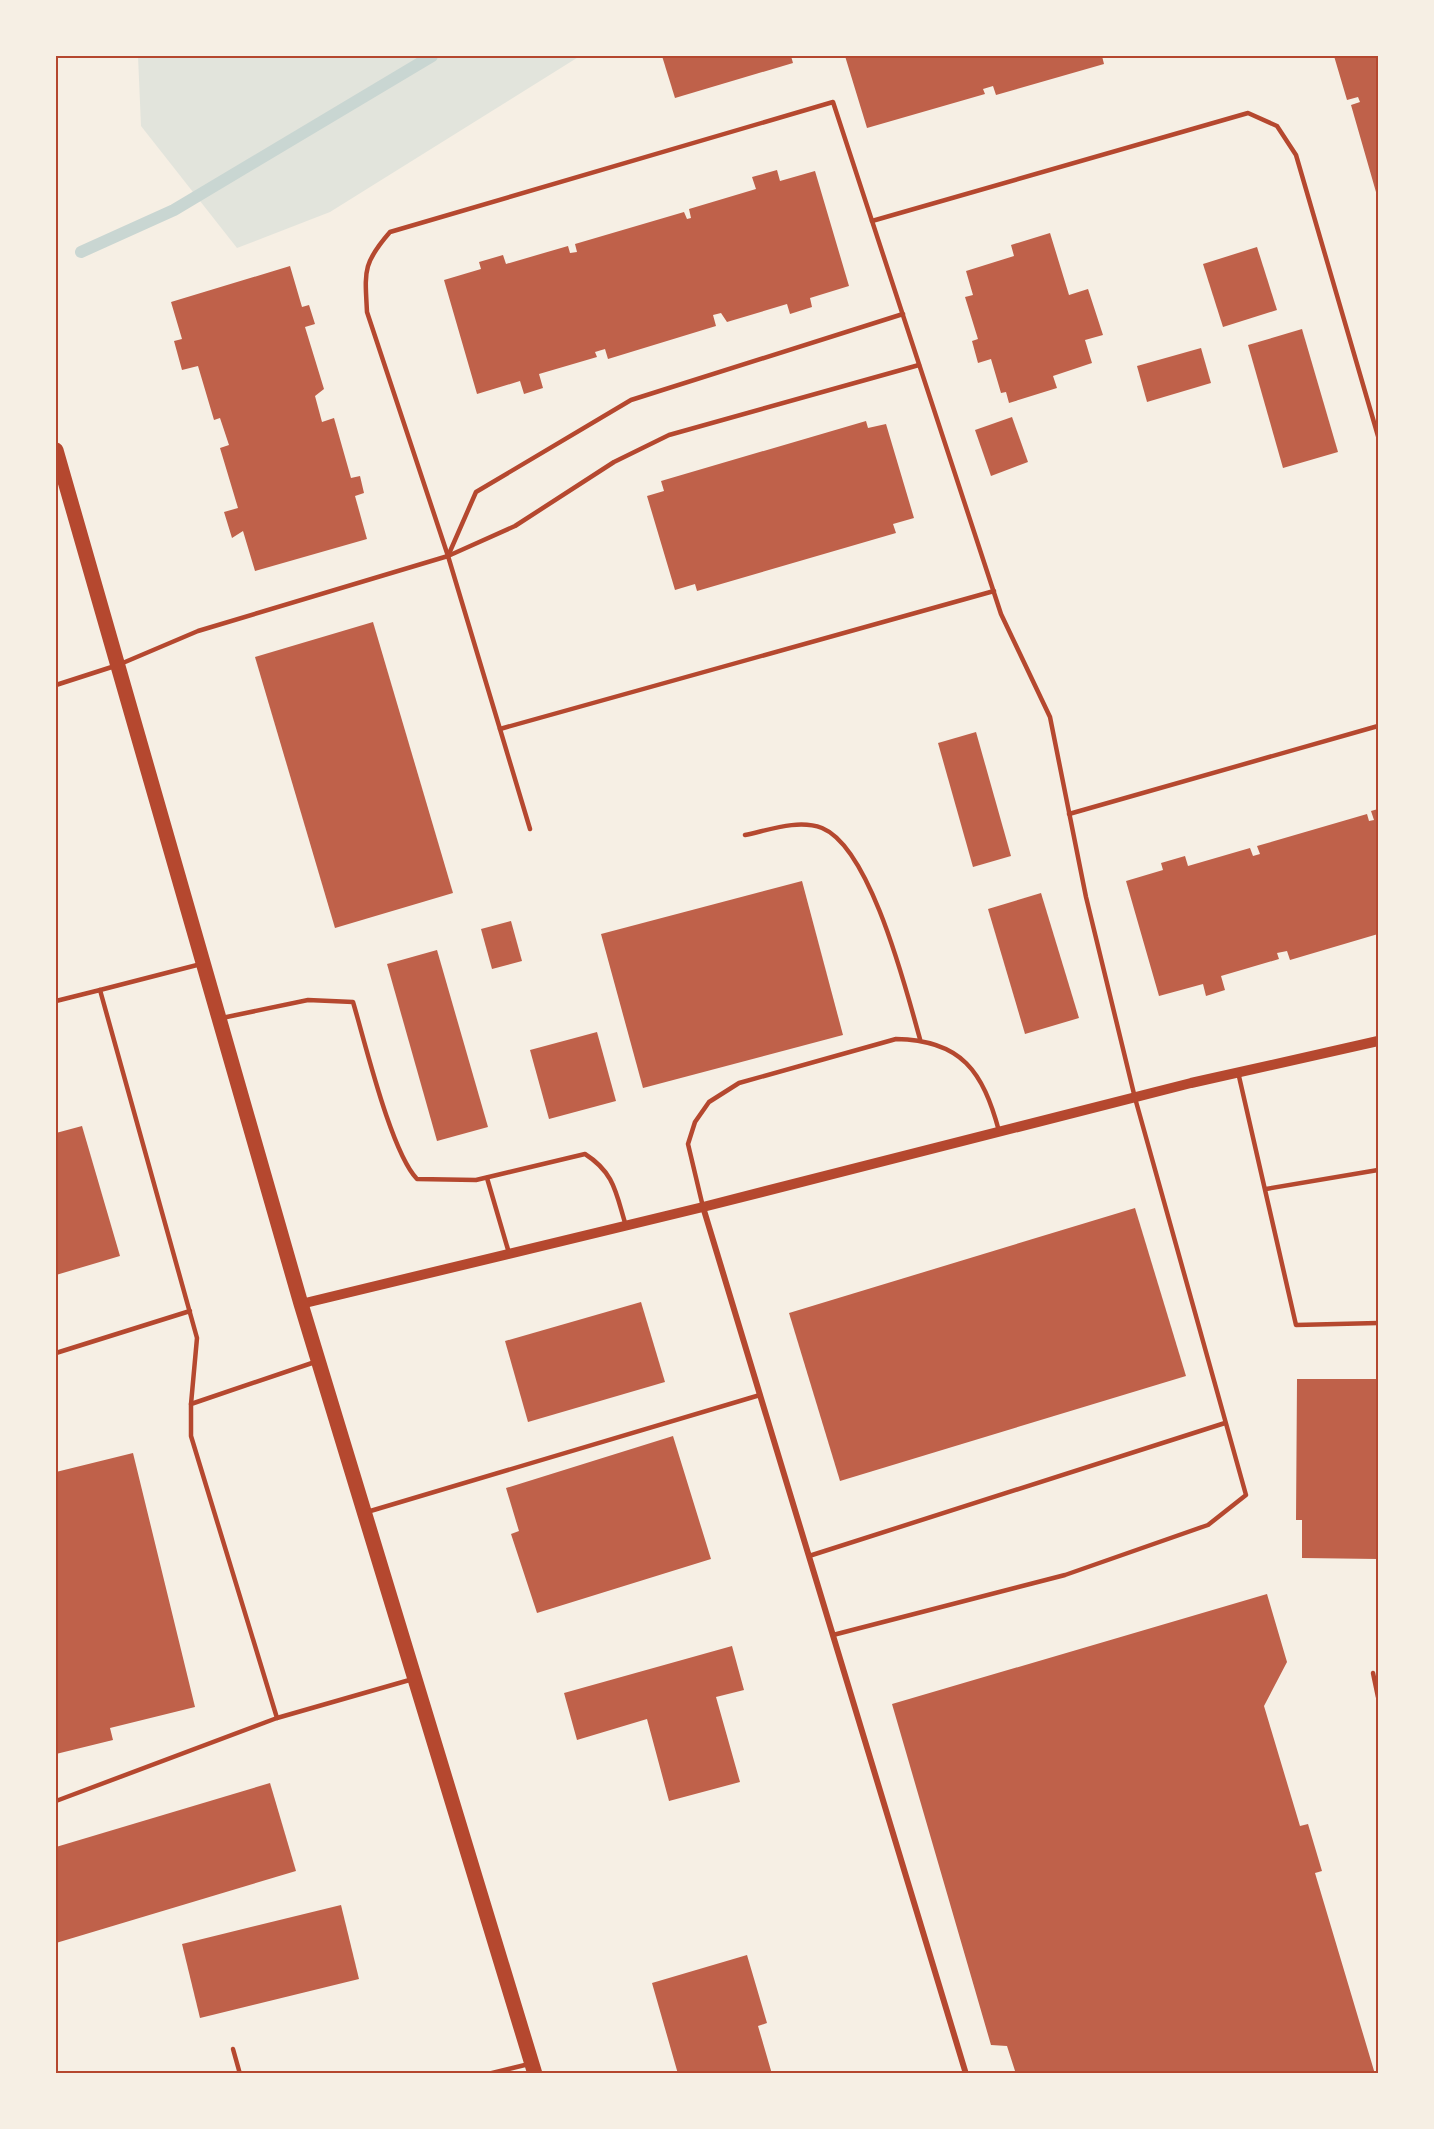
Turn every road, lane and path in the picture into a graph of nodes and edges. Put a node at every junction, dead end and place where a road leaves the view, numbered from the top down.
1 (872, 221) junction
2 (903, 314) junction
3 (920, 365) junction
4 (1378, 429) edge
5 (1378, 436) edge
6 (56, 450) edge
7 (448, 556) junction
8 (994, 591) junction
9 (118, 665) junction
10 (56, 685) edge
11 (1378, 726) edge
12 (500, 729) junction
13 (1070, 814) junction
14 (530, 829) dead end
15 (746, 835) dead end
16 (203, 963) junction
17 (100, 990) junction
18 (56, 1001) edge
19 (219, 1019) junction
20 (920, 1039) junction
21 (1378, 1041) edge
22 (1238, 1072) junction
23 (1135, 1098) junction
24 (999, 1132) junction
25 (1378, 1171) edge
26 (487, 1178) junction
27 (1378, 1179) edge
28 (1266, 1190) junction
29 (703, 1207) junction
30 (626, 1226) junction
31 (509, 1254) junction
32 (301, 1304) junction
33 (190, 1311) junction
34 (1378, 1323) edge
35 (56, 1353) edge
36 (318, 1361) junction
37 (760, 1395) junction
38 (191, 1404) junction
39 (1226, 1423) junction
40 (364, 1512) junction
41 (809, 1556) junction
42 (833, 1635) junction
43 (1373, 1673) dead end
44 (415, 1679) junction
45 (1378, 1697) edge
46 (277, 1718) junction
47 (56, 1801) edge
48 (233, 2049) dead end
49 (533, 2068) edge
50 (240, 2073) edge
51 (488, 2073) edge
52 (966, 2073) edge

1 - 2 lane
1 - 4 lane
1 - 7 lane
2 - 3 lane
2 - 7 lane
3 - 7 lane
3 - 8 lane
4 - 5 lane
6 - 9 main road
7 - 9 lane
7 - 12 lane
8 - 12 lane
8 - 13 lane
9 - 10 lane
9 - 16 main road
11 - 13 lane
12 - 14 lane
13 - 23 lane
15 - 20 lane
16 - 17 lane
16 - 19 main road
17 - 18 lane
17 - 33 lane
19 - 26 lane
19 - 32 main road
20 - 24 lane
20 - 29 lane
21 - 22 street
22 - 23 street
22 - 28 lane
23 - 24 street
23 - 39 lane
24 - 29 street
25 - 27 lane
25 - 28 lane
26 - 30 lane
26 - 31 lane
28 - 34 lane
29 - 30 street
29 - 37 street
30 - 31 street
31 - 32 street
32 - 36 main road
33 - 35 lane
33 - 38 lane
36 - 38 lane
36 - 40 main road
37 - 40 lane
37 - 41 street
38 - 46 lane
39 - 41 lane
39 - 42 lane
40 - 44 main road
41 - 42 street
42 - 52 street
43 - 45 lane
44 - 46 lane
44 - 49 main road
46 - 47 lane
48 - 50 lane
49 - 51 lane

